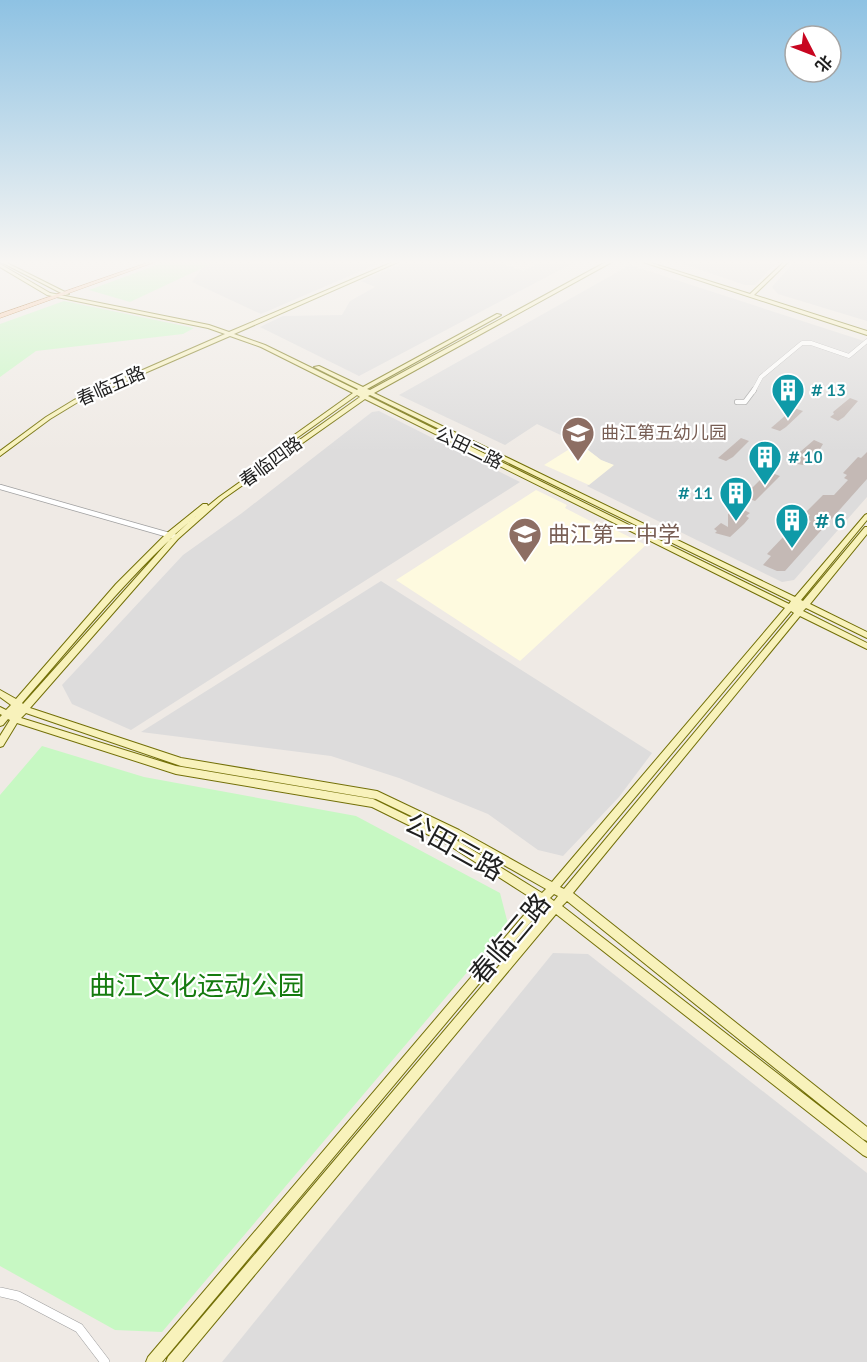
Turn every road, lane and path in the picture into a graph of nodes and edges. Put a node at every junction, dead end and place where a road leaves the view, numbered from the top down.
1 (203, 326) edge
2 (246, 326) edge
3 (247, 326) edge
4 (483, 326) edge
5 (488, 326) edge
6 (843, 326) edge
7 (232, 332) junction
8 (867, 333) edge
9 (867, 341) edge
10 (363, 393) junction
11 (737, 402) dead end
12 (0, 449) edge
13 (0, 454) edge
14 (0, 487) edge
15 (867, 516) edge
16 (867, 529) edge
17 (173, 536) junction
18 (796, 606) junction
19 (867, 635) edge
20 (867, 646) edge
21 (0, 693) edge
22 (20, 706) junction
23 (5, 717) edge
24 (0, 743) edge
25 (553, 888) junction
26 (565, 894) junction
27 (544, 900) junction
28 (555, 907) junction
29 (867, 1134) edge
30 (867, 1151) edge
31 (0, 1292) edge
32 (105, 1362) edge
33 (153, 1362) edge
34 (172, 1362) edge

1 - 7 main road, 公田二路
2 - 7 street, 春临五路
3 - 7 street, 春临五路
4 - 10 main road, 春临四路
5 - 10 street, 春临四路
6 - 8 street
7 - 10 main road, 公田二路
7 - 12 street, 春临五路
7 - 13 street, 春临五路
9 - 11 street
10 - 17 street, 春临四路
10 - 18 main road, 公田二路
14 - 17 street
15 - 18 street, 春临三路
16 - 18 street, 春临三路
17 - 22 street, 春临四路
18 - 19 street, 公田二路
18 - 20 main road, 公田二路
18 - 25 street, 春临三路
18 - 26 street, 春临三路
21 - 22 street, 公田三路
22 - 23 street, 春临四路
22 - 25 street, 公田三路
23 - 24 street, 春临四路
23 - 27 street, 公田三路
25 - 26 street, 公田三路
25 - 27 street, 春临三路
26 - 28 street, 春临三路
26 - 29 street, 公田三路
27 - 28 street, 公田三路
27 - 33 street, 春临三路
28 - 30 street, 公田三路
28 - 34 street, 春临三路
31 - 32 street

